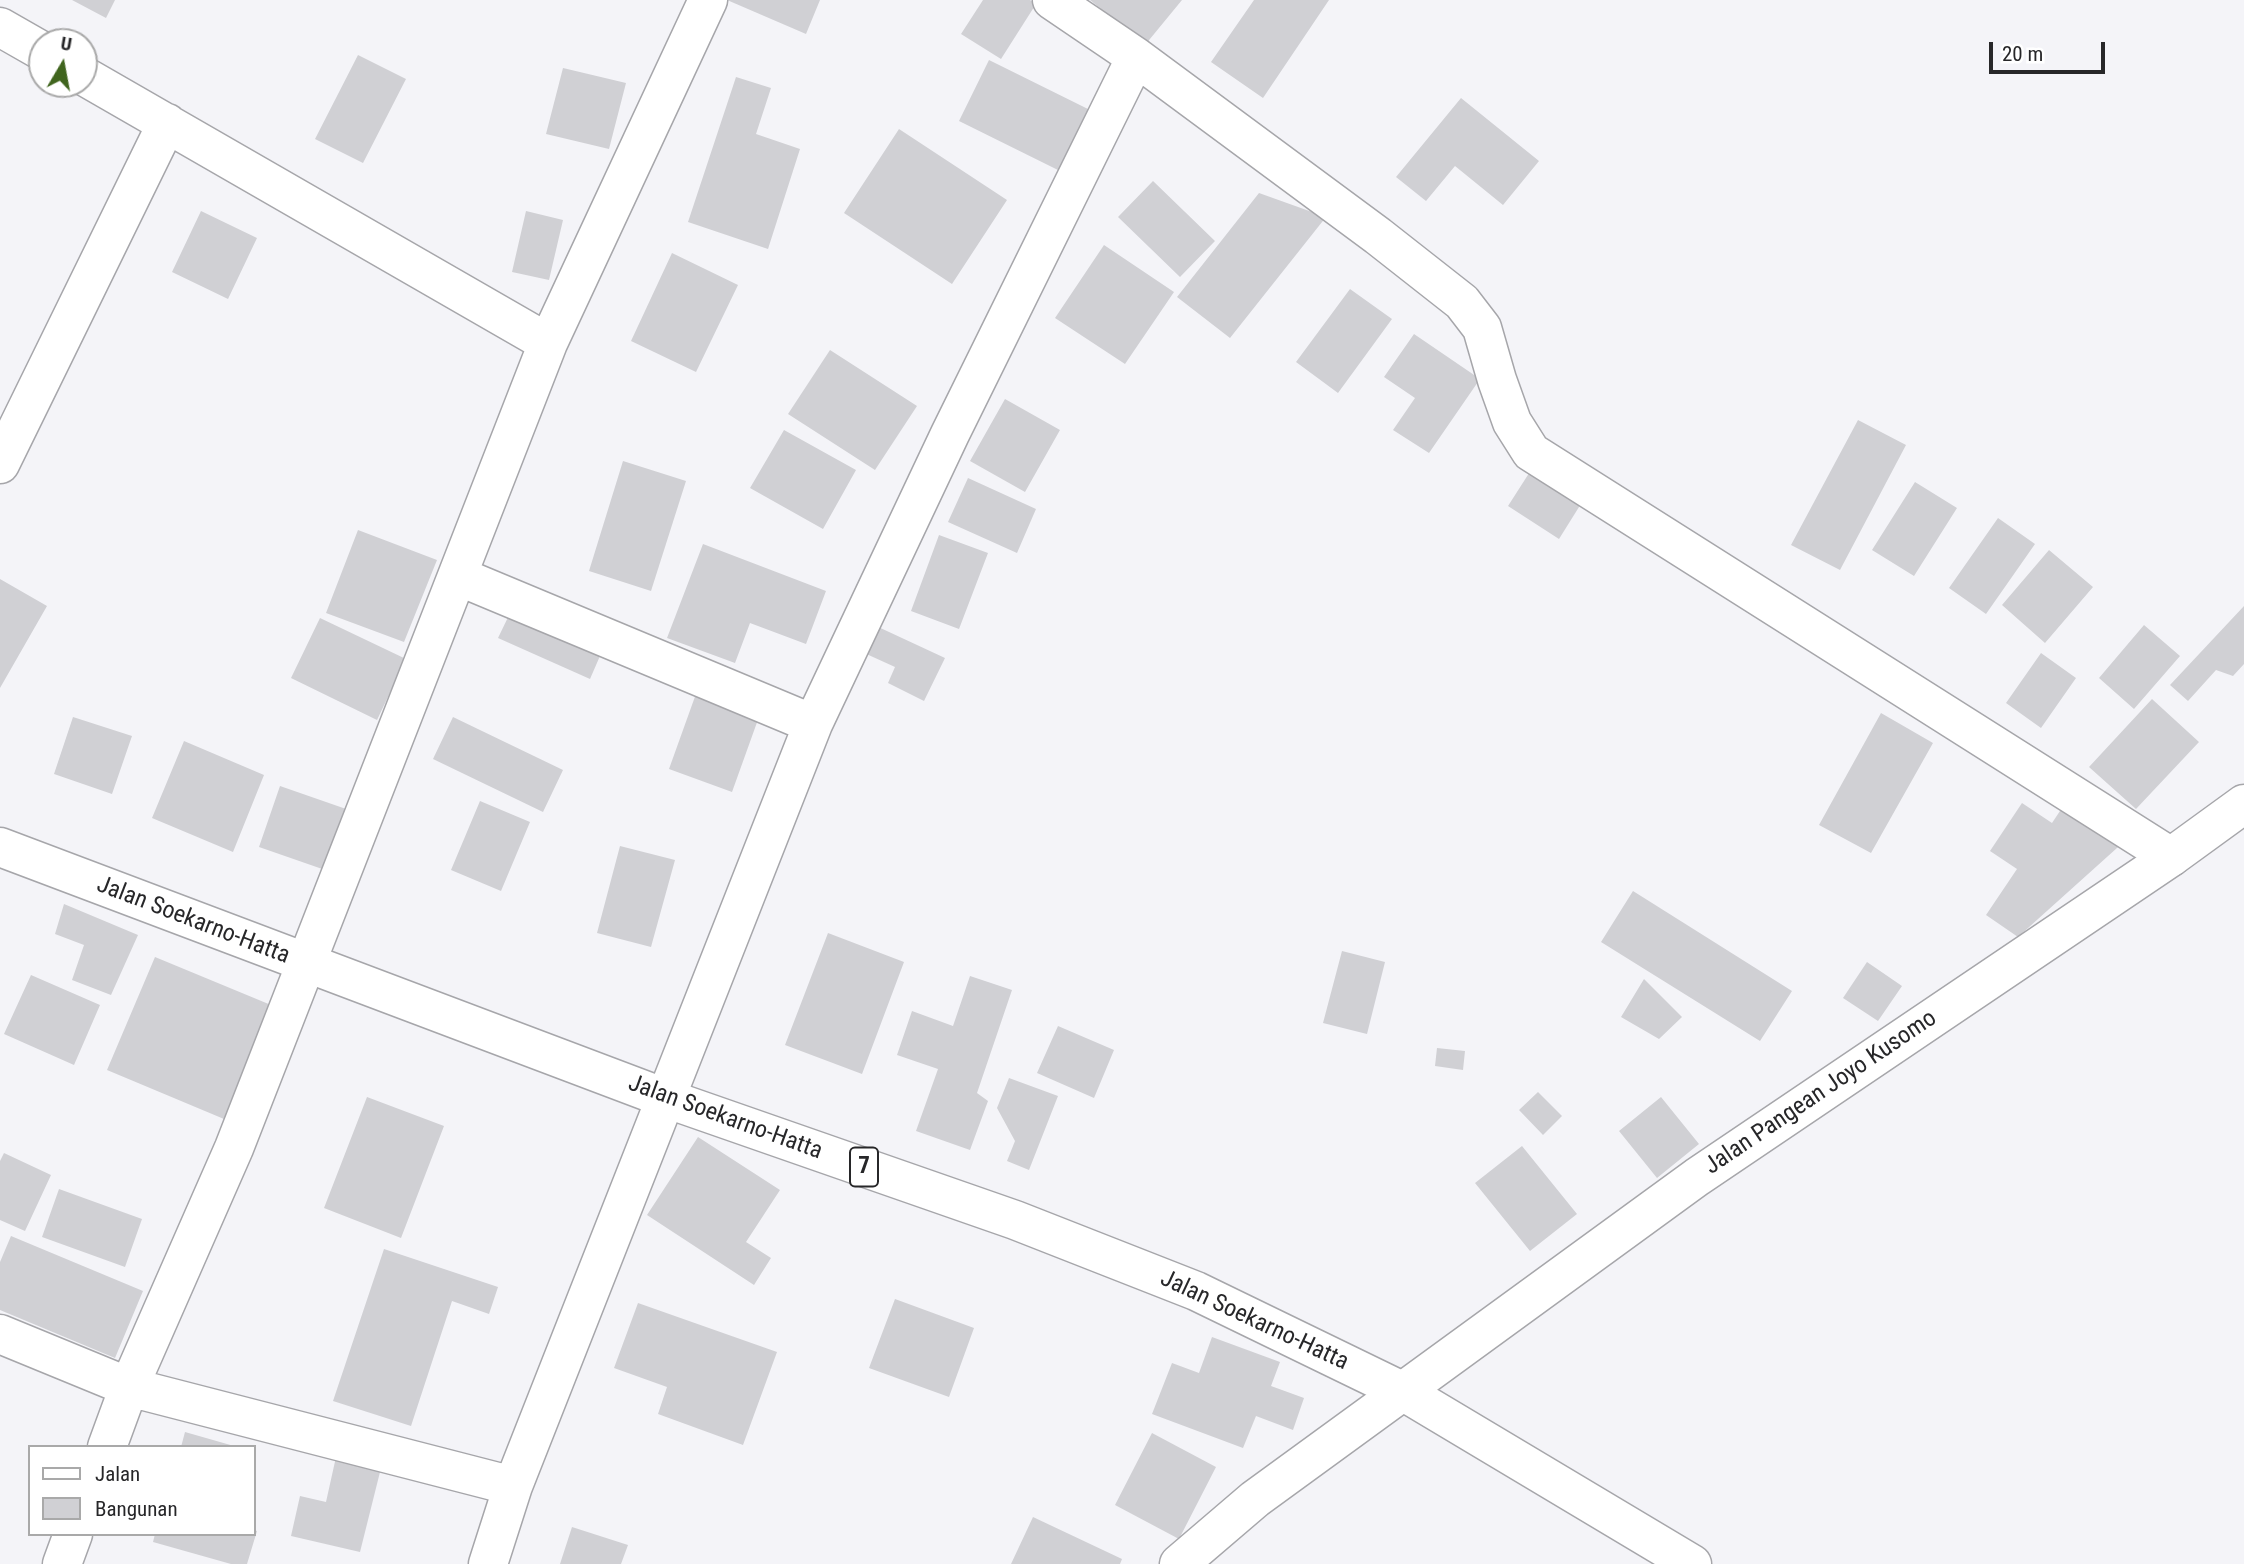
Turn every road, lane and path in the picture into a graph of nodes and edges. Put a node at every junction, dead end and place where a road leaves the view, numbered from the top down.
1 (708, 0) edge
2 (1052, 0) edge
3 (0, 27) edge
4 (28, 43) edge
5 (1136, 57) junction
6 (98, 84) edge
7 (167, 123) junction
8 (548, 343) junction
9 (9, 422) edge
10 (0, 464) edge
11 (458, 576) junction
12 (813, 724) junction
13 (2244, 804) edge
14 (0, 847) edge
15 (2171, 857) junction
16 (306, 964) junction
17 (665, 1098) junction
18 (0, 1334) edge
19 (129, 1387) junction
20 (1404, 1392) junction
21 (108, 1445) edge
22 (513, 1486) junction
23 (72, 1536) edge
24 (62, 1564) edge
25 (488, 1564) edge
26 (1179, 1564) edge
27 (1692, 1564) edge

1 - 8 main road
2 - 5 main road
3 - 4 main road
5 - 12 main road
5 - 15 main road
6 - 7 main road
7 - 8 main road
7 - 9 main road
8 - 11 main road
9 - 10 main road
11 - 12 main road
11 - 16 main road
12 - 17 main road
13 - 15 main road, Jalan Pangean Joyo Kusomo
14 - 16 main road, Jalan Soekarno-Hatta / 7
15 - 20 main road, Jalan Pangean Joyo Kusomo
16 - 17 main road, Jalan Soekarno-Hatta / 7
16 - 19 main road
17 - 20 main road, Jalan Soekarno-Hatta / 7
17 - 22 main road
18 - 19 main road
19 - 21 main road
19 - 22 main road
20 - 26 main road, Jalan Pangean Joyo Kusomo
20 - 27 main road, Jalan Soekarno-Hatta / 7
22 - 25 main road
23 - 24 main road

